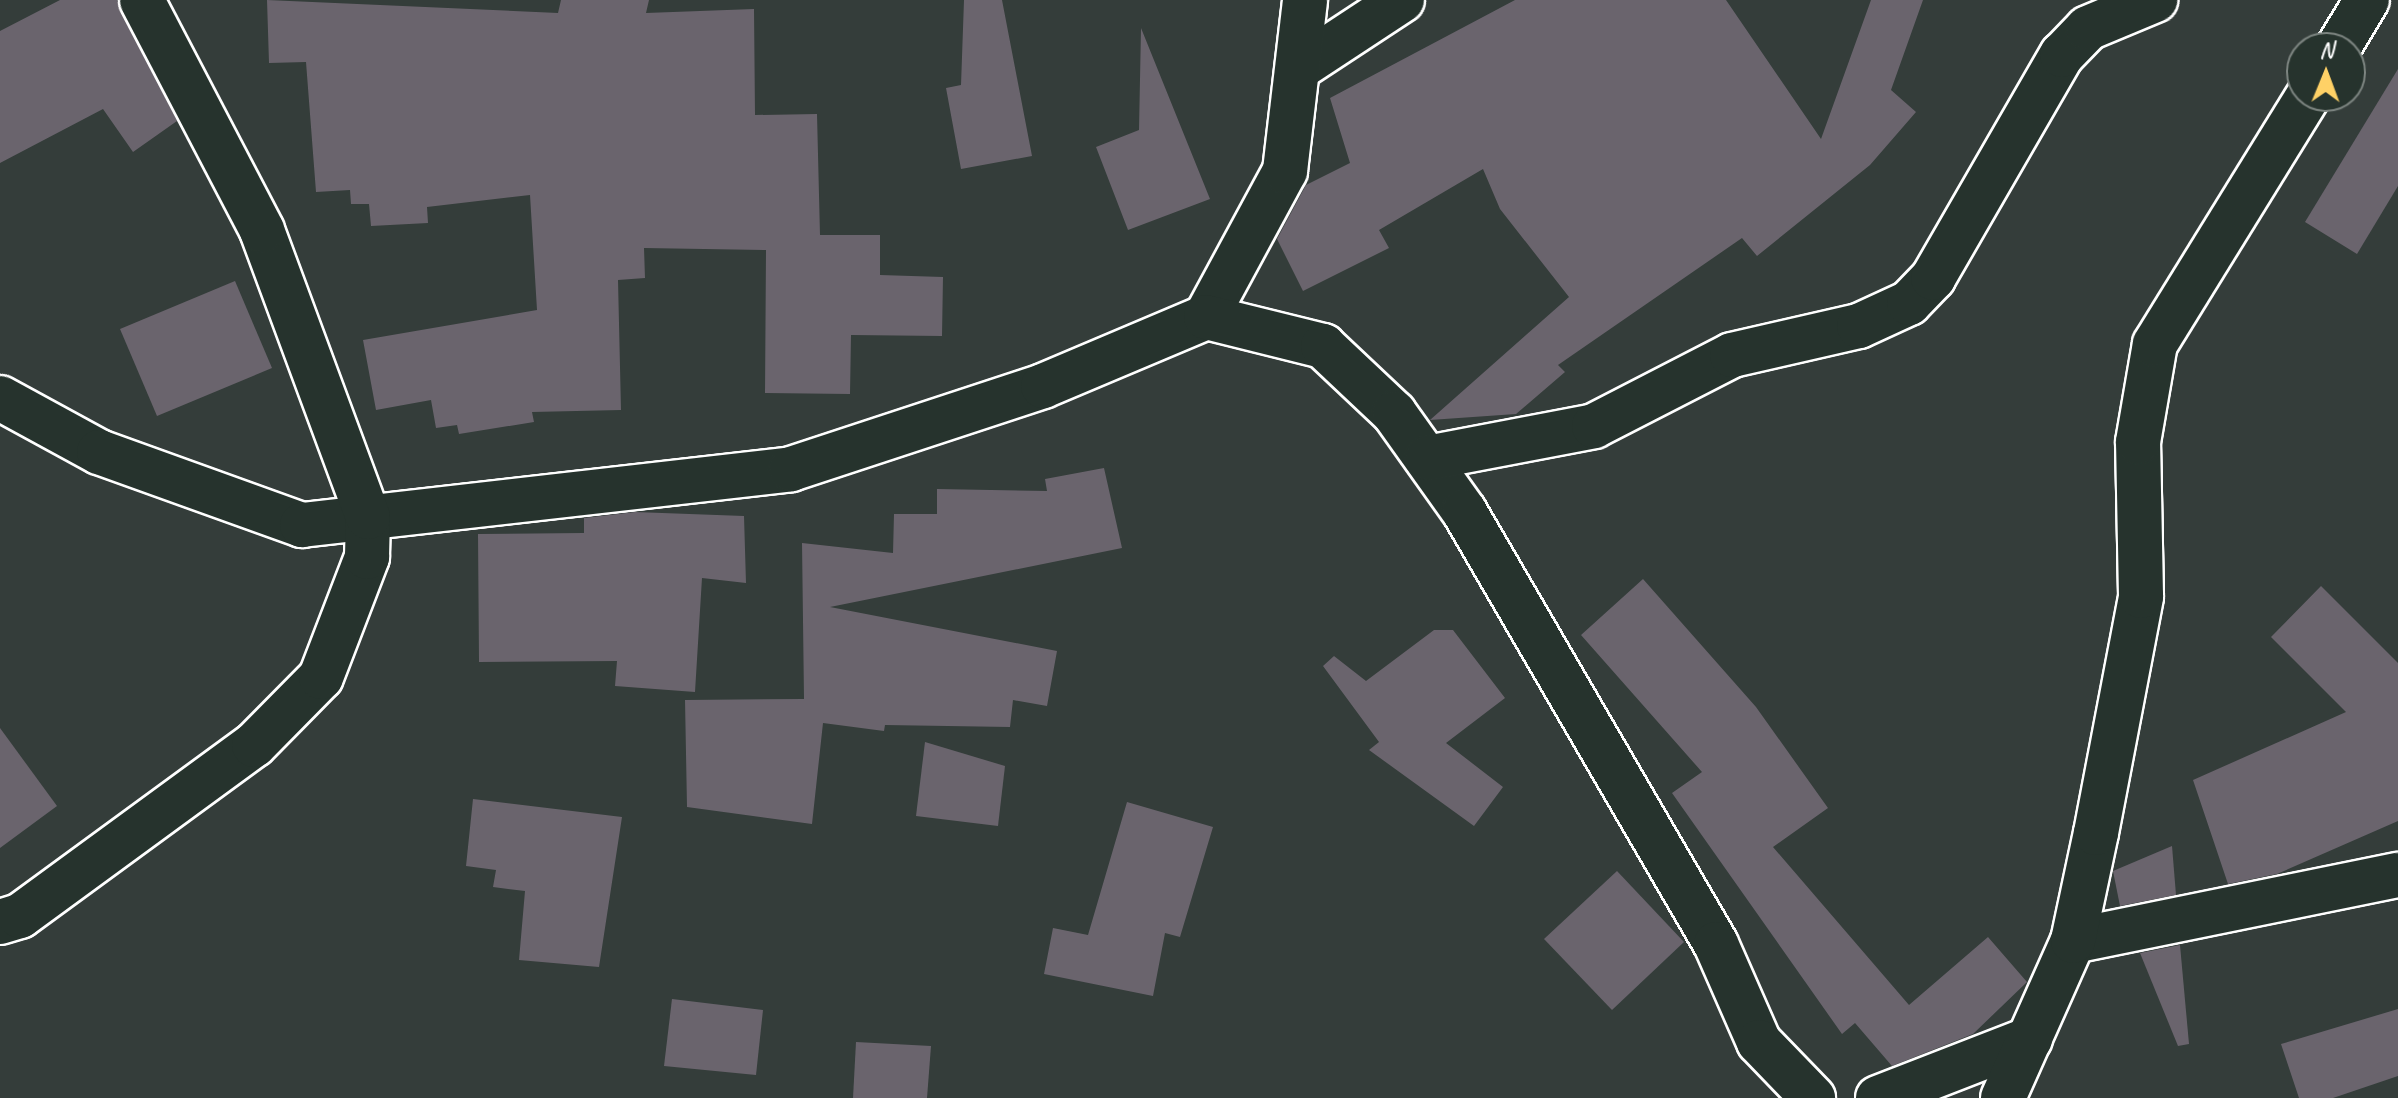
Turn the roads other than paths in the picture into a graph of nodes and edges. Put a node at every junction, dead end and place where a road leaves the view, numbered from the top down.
1 (142, 0) edge
2 (1305, 0) edge
3 (1402, 0) edge
4 (2155, 0) edge
5 (2367, 0) edge
6 (2348, 32) edge
7 (1300, 67) junction
8 (2298, 112) edge
9 (1206, 317) junction
10 (0, 398) edge
11 (1427, 458) junction
12 (368, 517) junction
13 (2398, 875) edge
14 (0, 922) edge
15 (2073, 941) junction
16 (2030, 1039) junction
17 (1813, 1098) edge
18 (1878, 1098) edge
19 (2003, 1098) edge

1 - 12 street
2 - 7 street
3 - 7 street
4 - 11 street
5 - 6 street
7 - 9 street
8 - 15 street
9 - 11 street
9 - 12 street
10 - 12 street
11 - 17 street
12 - 14 street
13 - 15 street
15 - 16 street
16 - 18 street
16 - 19 street

